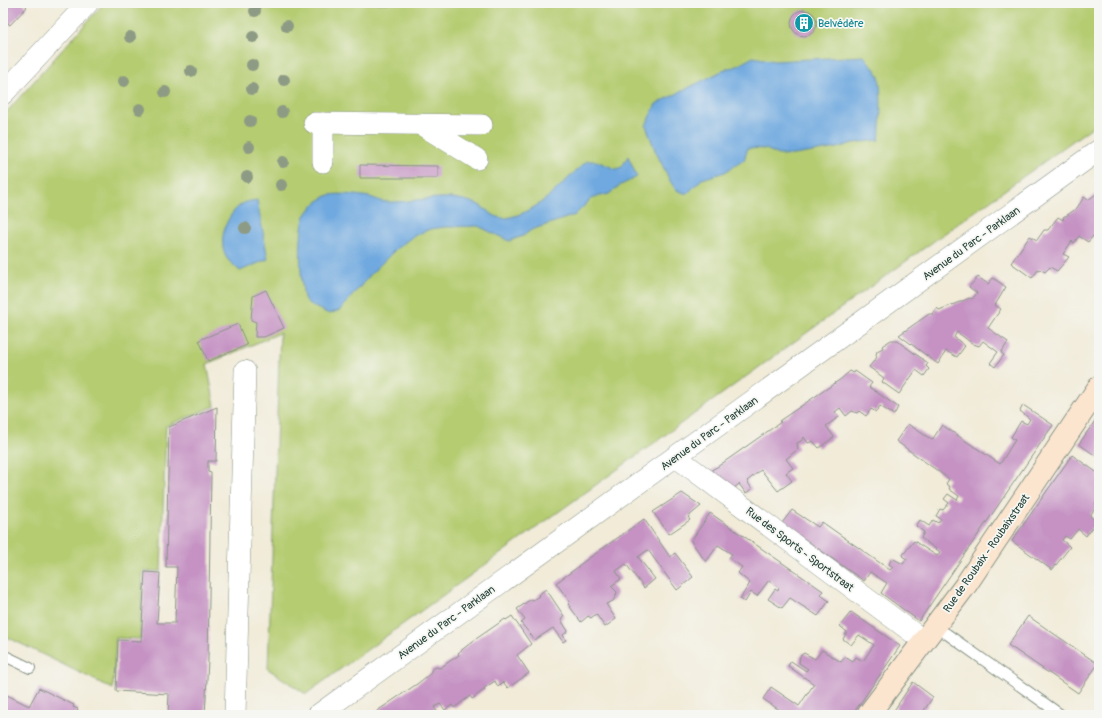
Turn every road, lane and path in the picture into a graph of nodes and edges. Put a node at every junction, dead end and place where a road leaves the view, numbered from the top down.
1 (88, 3) edge
2 (7, 83) edge
3 (419, 124) junction
4 (482, 124) dead end
5 (1099, 150) edge
6 (477, 159) dead end
7 (323, 162) dead end
8 (245, 371) dead end
9 (1099, 387) edge
10 (676, 457) junction
11 (928, 634) junction
12 (3, 654) edge
13 (30, 668) dead end
14 (235, 715) edge
15 (318, 715) edge
16 (868, 715) edge
17 (1061, 715) edge

1 - 2 street
3 - 4 street
3 - 6 street
3 - 7 street
5 - 10 street, Avenue du Parc - Parklaan
8 - 14 street
9 - 11 main road, Rue de Roubaix - Roubaixstraat
10 - 11 street, Rue des Sports - Sportstraat
10 - 15 street, Avenue du Parc - Parklaan
11 - 16 main road, Rue de Roubaix - Roubaixstraat
11 - 17 lane
12 - 13 lane

